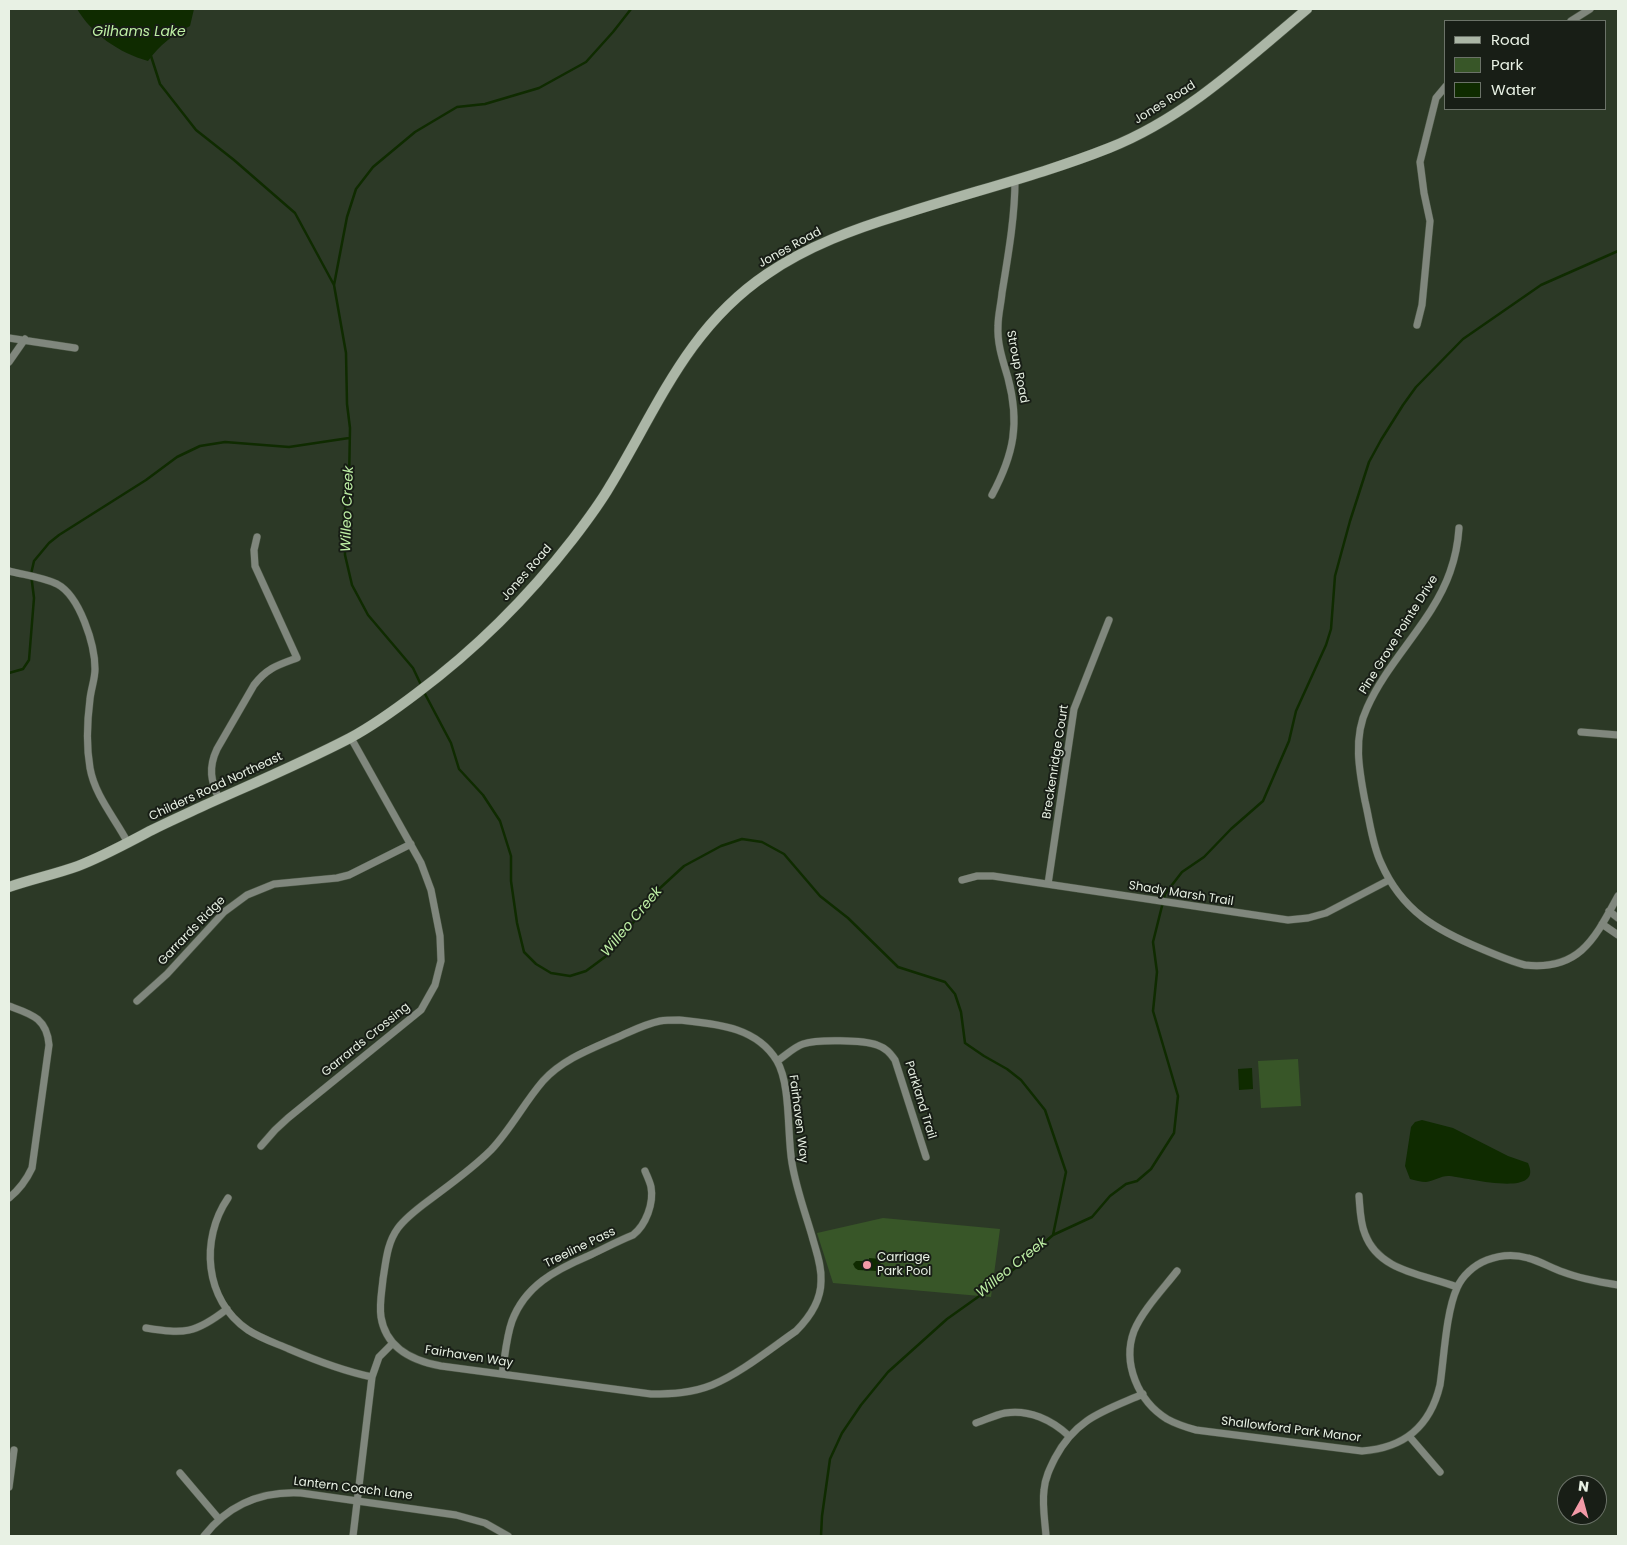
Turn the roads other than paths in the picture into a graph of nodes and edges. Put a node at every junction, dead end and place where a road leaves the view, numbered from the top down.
1 (1307, 9) edge
2 (1590, 9) edge
3 (1573, 20) edge
4 (1444, 88) edge
5 (1015, 180) junction
6 (1417, 325) dead end
7 (9, 338) edge
8 (25, 339) junction
9 (75, 348) dead end
10 (9, 362) edge
11 (992, 495) dead end
12 (1459, 528) dead end
13 (257, 537) dead end
14 (9, 571) edge
15 (1109, 620) dead end
16 (423, 688) joint
17 (1581, 732) dead end
18 (1618, 734) edge
19 (350, 738) junction
20 (219, 799) junction
21 (128, 843) junction
22 (411, 844) junction
23 (962, 880) dead end
24 (1390, 880) junction
25 (1048, 884) junction
26 (9, 887) edge
27 (1618, 896) edge
28 (1610, 911) junction
29 (1618, 918) edge
30 (1602, 924) junction
31 (1618, 935) edge
32 (136, 1001) dead end
33 (9, 1006) edge
34 (777, 1061) junction
35 (261, 1146) dead end
36 (926, 1157) dead end
37 (645, 1171) dead end
38 (1359, 1196) dead end
39 (9, 1198) edge
40 (228, 1198) dead end
41 (1177, 1271) dead end
42 (1618, 1285) edge
43 (1457, 1287) junction
44 (227, 1309) junction
45 (146, 1328) dead end
46 (393, 1342) junction
47 (502, 1374) junction
48 (372, 1377) junction
49 (1143, 1394) junction
50 (976, 1424) dead end
51 (1069, 1436) junction
52 (1409, 1436) junction
53 (14, 1450) dead end
54 (1440, 1472) dead end
55 (180, 1473) dead end
56 (9, 1487) edge
57 (357, 1500) junction
58 (218, 1519) junction
59 (204, 1536) edge
60 (353, 1536) edge
61 (508, 1536) edge
62 (1046, 1536) edge

1 - 5 street, Jones Road
2 - 3 street
4 - 6 street
5 - 11 street, Stroup Road
5 - 16 street, Jones Road
7 - 8 street
8 - 9 street
8 - 10 street
12 - 24 street, Pine Grove Pointe Drive
13 - 20 street
14 - 21 street
15 - 25 street, Breckenridge Court
16 - 19 street, Childers Road Northeast
17 - 18 street
19 - 20 street, Childers Road Northeast
19 - 22 street, Garrards Crossing
20 - 21 street, Childers Road Northeast
21 - 26 street, Childers Road Northeast
22 - 32 street, Garrards Ridge
22 - 35 street, Garrards Crossing
23 - 25 street, Shady Marsh Trail
24 - 25 street, Shady Marsh Trail
24 - 30 street, Pine Grove Pointe Drive
27 - 28 street, Pine Grove Pointe Drive
28 - 29 street
28 - 30 street, Pine Grove Pointe Drive
30 - 31 street
33 - 39 street
34 - 36 street, Parkland Trail
34 - 46 street, Fairhaven Way
34 - 47 street, Fairhaven Way
37 - 47 street, Treeline Pass
38 - 43 street
40 - 44 street
41 - 49 street, Shallowford Park Manor
42 - 43 street, Shallowford Park Manor
43 - 52 street, Shallowford Park Manor
44 - 45 street
44 - 48 street
46 - 47 street, Fairhaven Way
46 - 48 street
48 - 57 street
49 - 51 street
49 - 52 street, Shallowford Park Manor
50 - 51 street
51 - 62 street
52 - 54 street
53 - 56 street
55 - 58 street
57 - 58 street, Lantern Coach Lane
57 - 60 street
57 - 61 street, Lantern Coach Lane
58 - 59 street, Lantern Coach Lane

